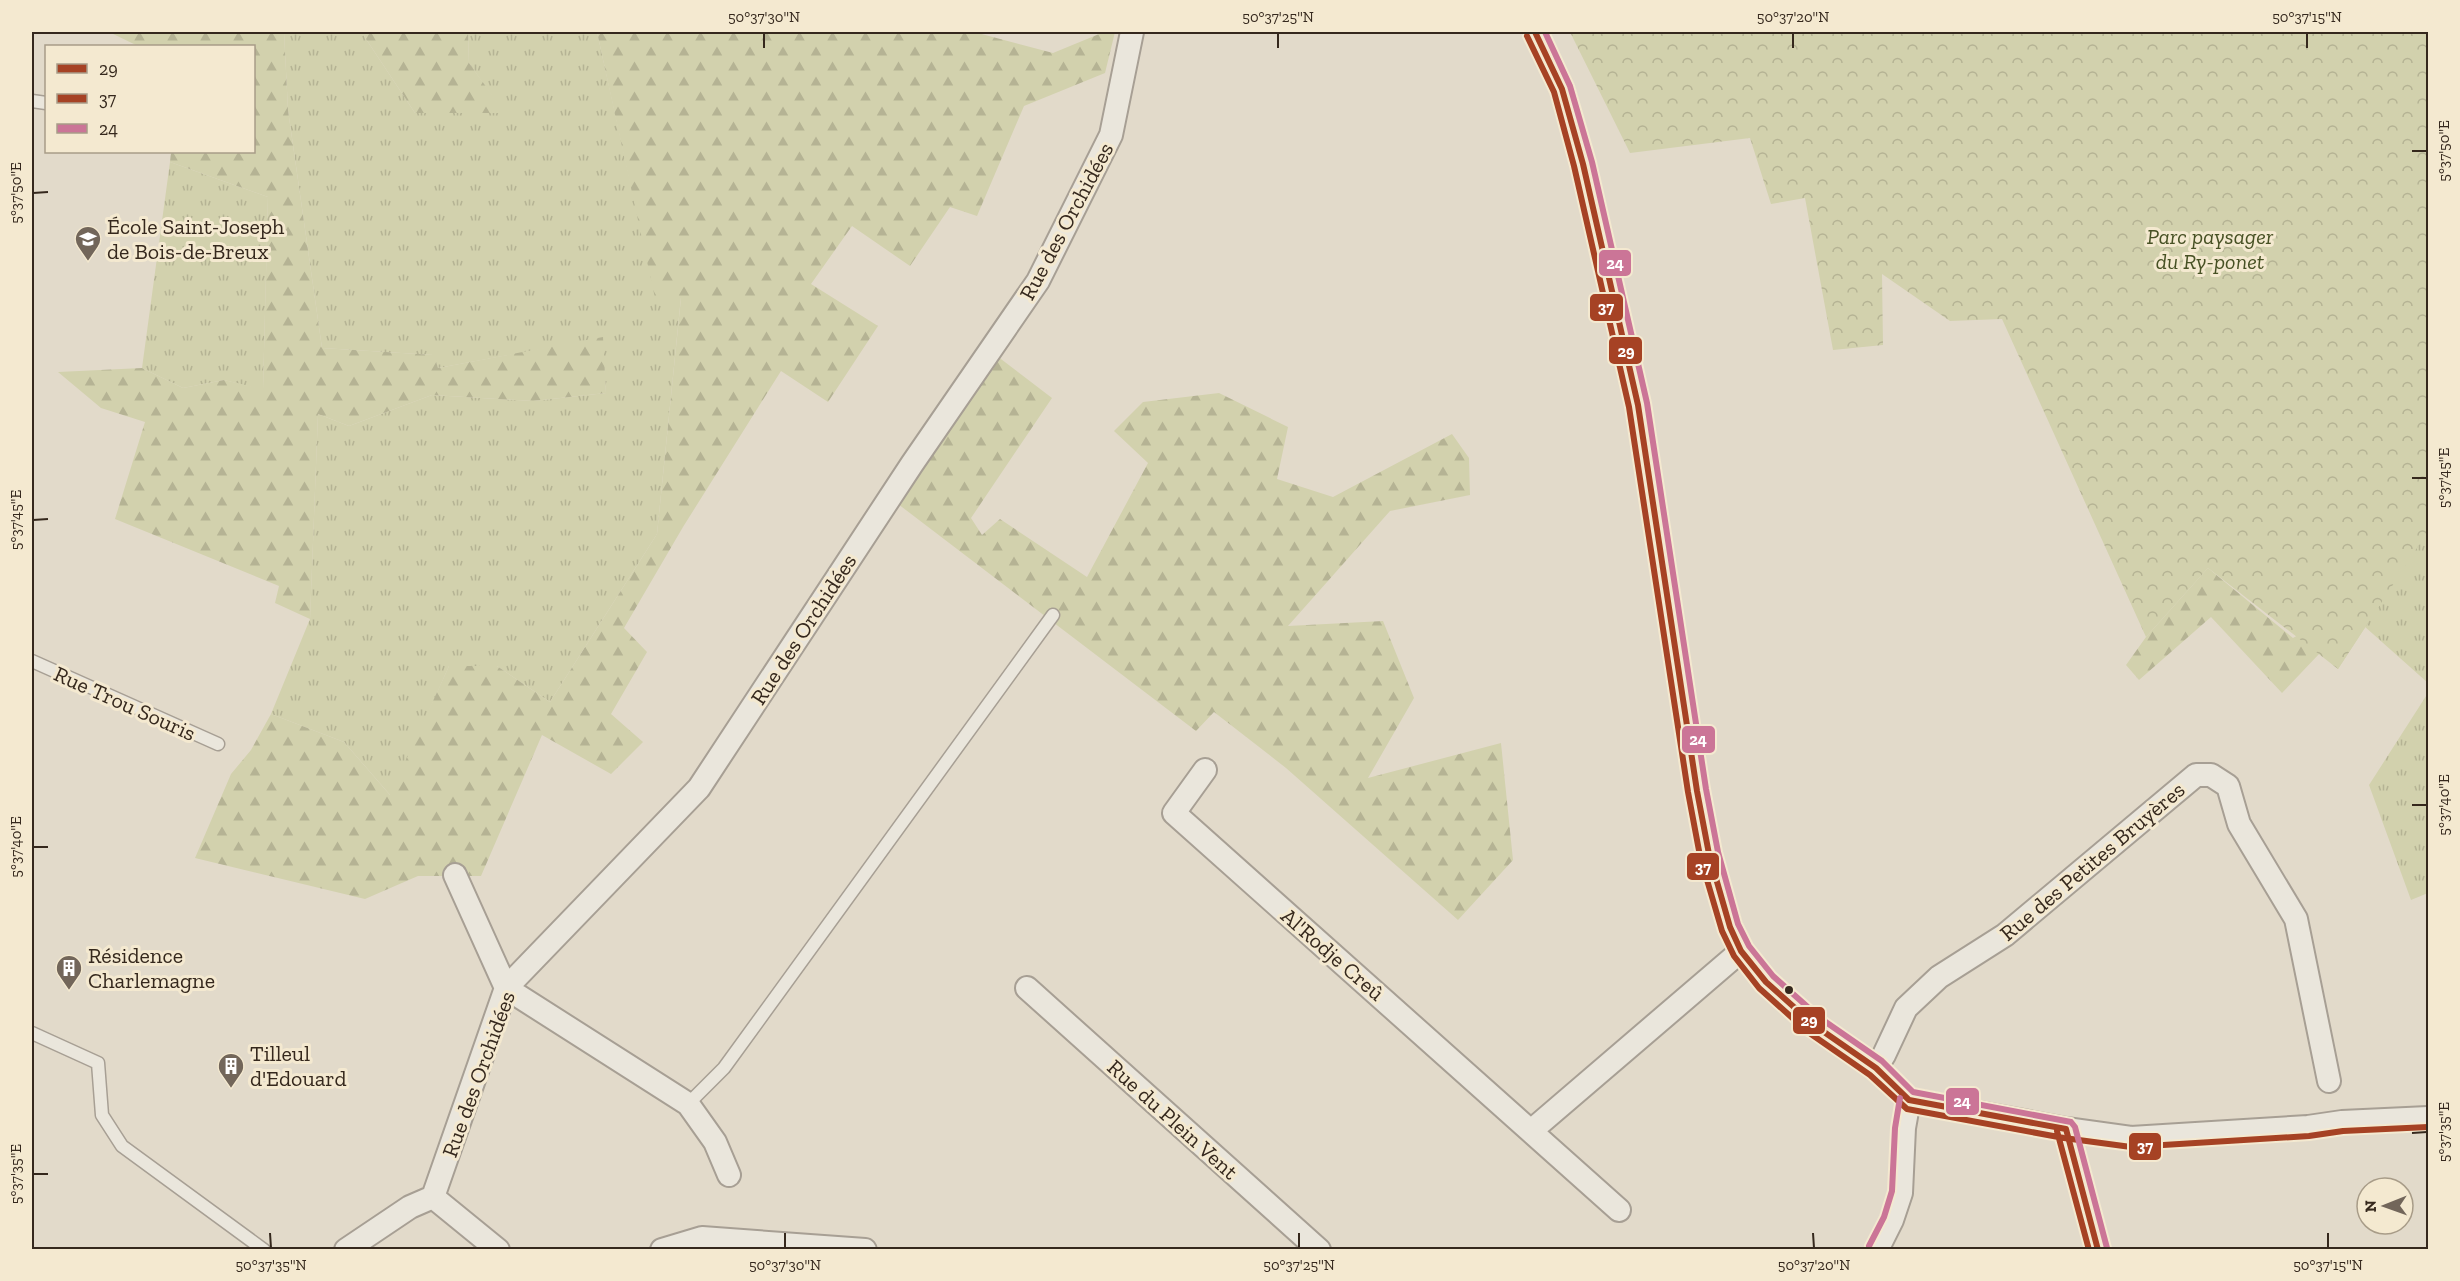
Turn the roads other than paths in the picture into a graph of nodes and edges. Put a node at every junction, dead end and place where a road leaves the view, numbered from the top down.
1 (1132, 32) edge
2 (1535, 32) edge
3 (1053, 615) dead end
4 (32, 661) edge
5 (218, 744) dead end
6 (1205, 770) dead end
7 (455, 875) dead end
8 (1741, 951) junction
9 (1027, 987) dead end
10 (506, 988) junction
11 (32, 1032) edge
12 (1876, 1068) junction
13 (2329, 1081) dead end
14 (1909, 1100) junction
15 (688, 1104) junction
16 (2428, 1118) edge
17 (2066, 1129) junction
18 (1531, 1131) junction
19 (729, 1175) dead end
20 (433, 1197) junction
21 (1619, 1210) dead end
22 (264, 1250) edge
23 (346, 1250) edge
24 (498, 1250) edge
25 (662, 1250) edge
26 (865, 1250) edge
27 (1319, 1250) edge
28 (1877, 1250) edge
29 (2098, 1250) edge

1 - 10 street, Rue des Orchidées
2 - 8 street
3 - 15 lane
4 - 5 lane, Rue Trou Souris
6 - 18 street, Al'Rodje Creû
7 - 10 street
8 - 12 street
8 - 18 street
9 - 27 street, Rue du Plein Vent
10 - 15 street
10 - 20 street, Rue des Orchidées
11 - 22 lane
12 - 13 street, Rue des Petites Bruyères
12 - 14 street
14 - 17 street
14 - 28 street
15 - 19 street
16 - 17 street
17 - 29 street
18 - 21 street, Al'Rodje Creû
20 - 23 street
20 - 24 street
25 - 26 street

